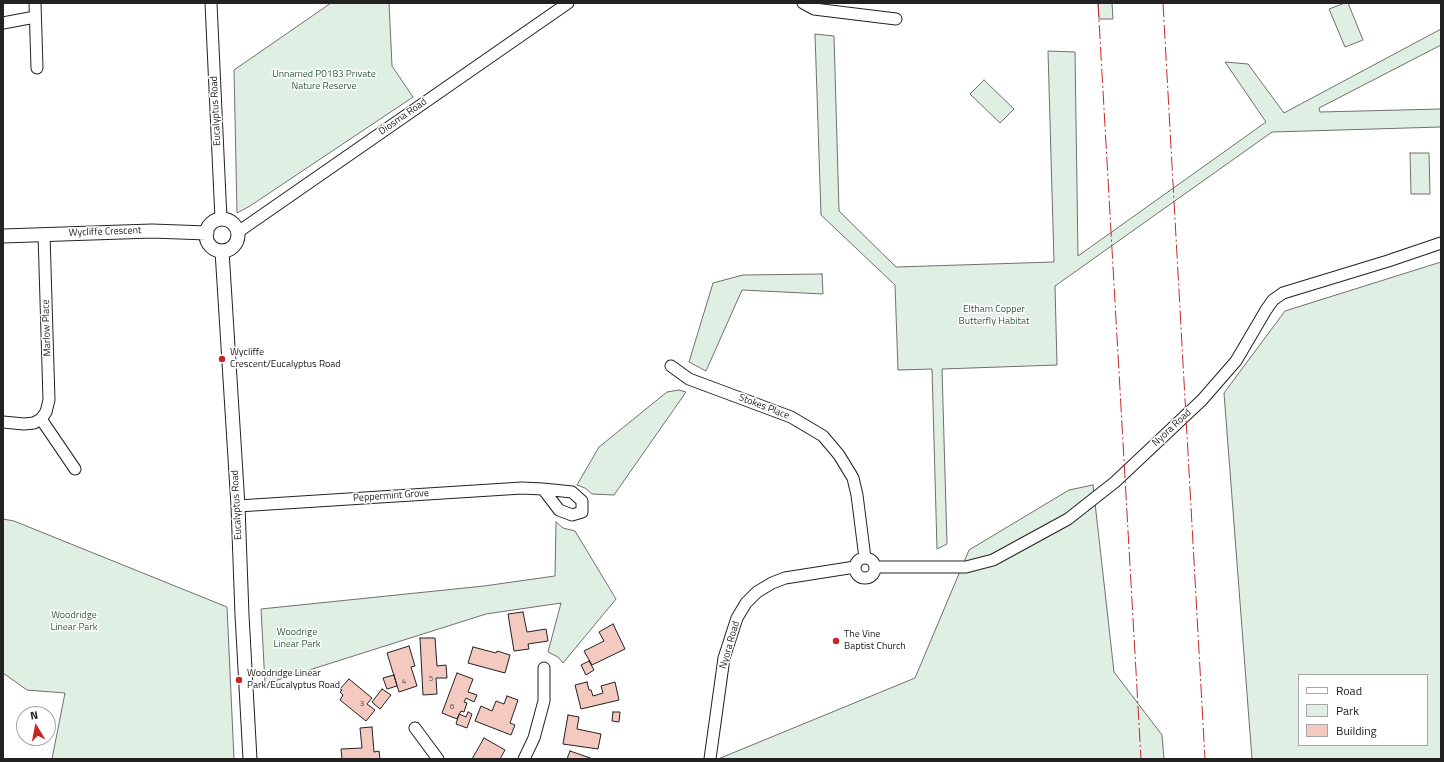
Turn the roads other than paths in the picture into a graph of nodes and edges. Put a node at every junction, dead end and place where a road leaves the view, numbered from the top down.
1 (35, 3) edge
2 (211, 3) edge
3 (568, 3) edge
4 (803, 3) edge
5 (35, 17) junction
6 (896, 19) dead end
7 (3, 23) edge
8 (37, 68) dead end
9 (221, 219) junction
10 (238, 232) junction
11 (207, 233) junction
12 (44, 234) junction
13 (3, 236) edge
14 (1441, 244) edge
15 (222, 251) junction
16 (671, 366) dead end
17 (41, 419) junction
18 (3, 422) edge
19 (75, 469) dead end
20 (543, 489) dead end
21 (238, 506) junction
22 (865, 558) junction
23 (855, 567) junction
24 (874, 567) junction
25 (544, 668) dead end
26 (415, 728) dead end
27 (250, 759) edge
28 (438, 759) edge
29 (524, 759) edge
30 (710, 759) edge

1 - 5 street
2 - 9 street, Eucalyptus Road
3 - 10 street, Diosma Road
4 - 6 street
5 - 7 street
5 - 8 street
9 - 10 street
9 - 11 street
10 - 15 street
11 - 12 street, Wycliffe Crescent
11 - 15 street
12 - 13 street, Wycliffe Crescent
12 - 17 street, Marlow Place
14 - 24 street, Nyora Road
15 - 21 street, Eucalyptus Road
16 - 22 street, Stokes Place
17 - 18 street
17 - 19 street
20 - 21 street, Peppermint Grove
21 - 27 street, Eucalyptus Road
22 - 23 street
22 - 24 street
23 - 24 street
23 - 30 street, Nyora Road
25 - 29 street
26 - 28 street

